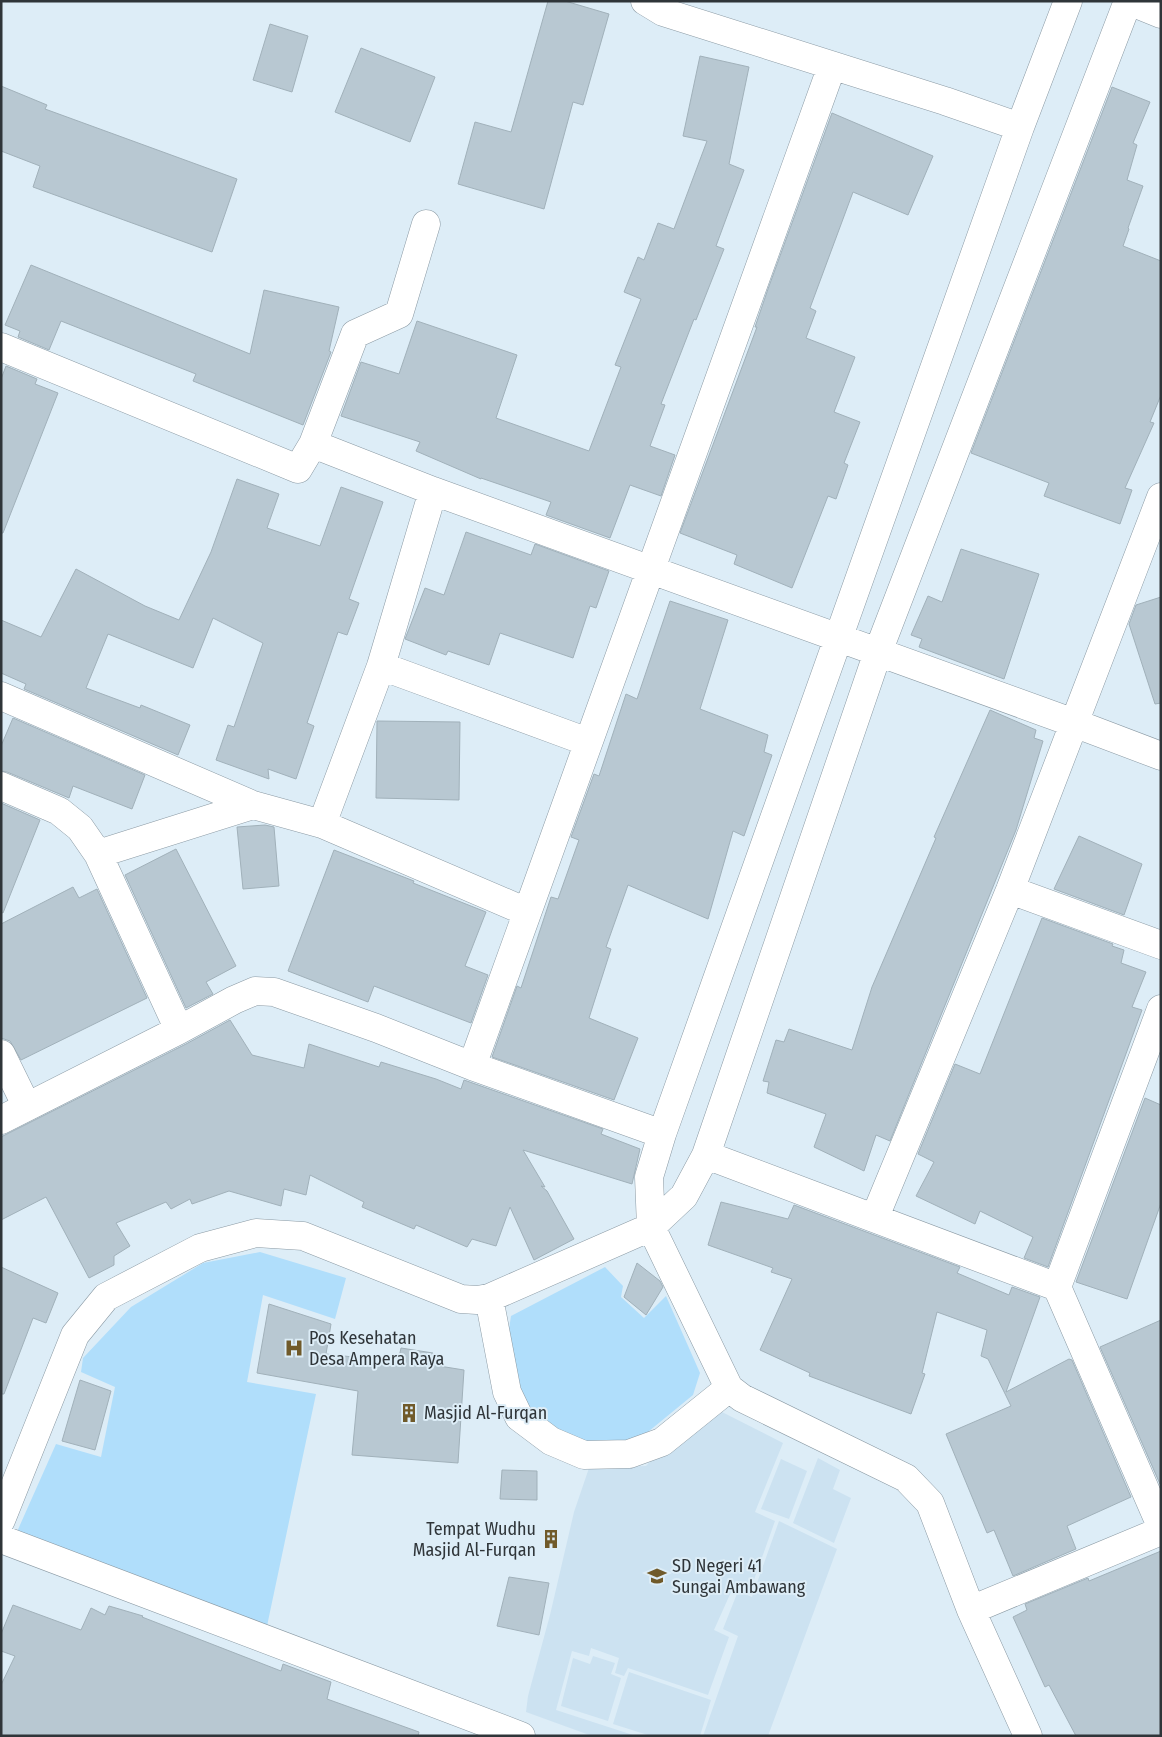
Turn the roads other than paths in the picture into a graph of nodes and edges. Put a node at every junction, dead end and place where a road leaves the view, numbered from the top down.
1 (645, 1) edge
2 (1068, 1) edge
3 (1128, 1) edge
4 (1161, 14) edge
5 (832, 66) junction
6 (1020, 127) junction
7 (426, 224) dead end
8 (1, 347) edge
9 (313, 444) junction
10 (433, 491) junction
11 (1158, 509) edge
12 (651, 570) junction
13 (838, 637) junction
14 (878, 652) junction
15 (381, 666) junction
16 (1, 696) edge
17 (1074, 723) junction
18 (588, 742) junction
19 (1161, 756) edge
20 (1, 786) edge
21 (253, 805) junction
22 (322, 824) junction
23 (98, 854) junction
24 (1010, 890) junction
25 (527, 912) junction
26 (1161, 945) edge
27 (1161, 1009) edge
28 (179, 1030) junction
29 (1, 1054) edge
30 (472, 1066) junction
31 (27, 1107) junction
32 (1, 1120) edge
33 (662, 1134) junction
34 (706, 1155) junction
35 (875, 1217) junction
36 (651, 1227) junction
37 (1057, 1287) junction
38 (489, 1298) junction
39 (729, 1388) junction
40 (1, 1520) edge
41 (1161, 1526) edge
42 (1161, 1531) edge
43 (1, 1539) edge
44 (971, 1610) junction
45 (521, 1736) edge
46 (1028, 1736) edge

1 - 5 street
2 - 6 street
3 - 4 street
3 - 14 street
5 - 6 street
5 - 12 street
6 - 13 street
7 - 9 street
8 - 9 street
9 - 10 street
10 - 12 street
10 - 15 street
11 - 17 street
12 - 13 street
12 - 18 street
13 - 14 street
13 - 33 street
14 - 17 street
14 - 34 street
15 - 18 street
15 - 22 street
16 - 21 street
17 - 19 street
17 - 24 street
18 - 25 street
20 - 23 street
21 - 22 street
21 - 23 street
22 - 25 street
23 - 28 street
24 - 26 street
24 - 35 street
25 - 30 street
27 - 37 street
28 - 30 street
28 - 31 street
29 - 31 street
30 - 33 street
31 - 32 street
33 - 36 street
34 - 35 street
34 - 36 street
35 - 37 street
36 - 38 street
36 - 39 street
37 - 41 street
38 - 39 street
38 - 40 street
39 - 44 street
42 - 44 street
43 - 45 street
44 - 46 street

